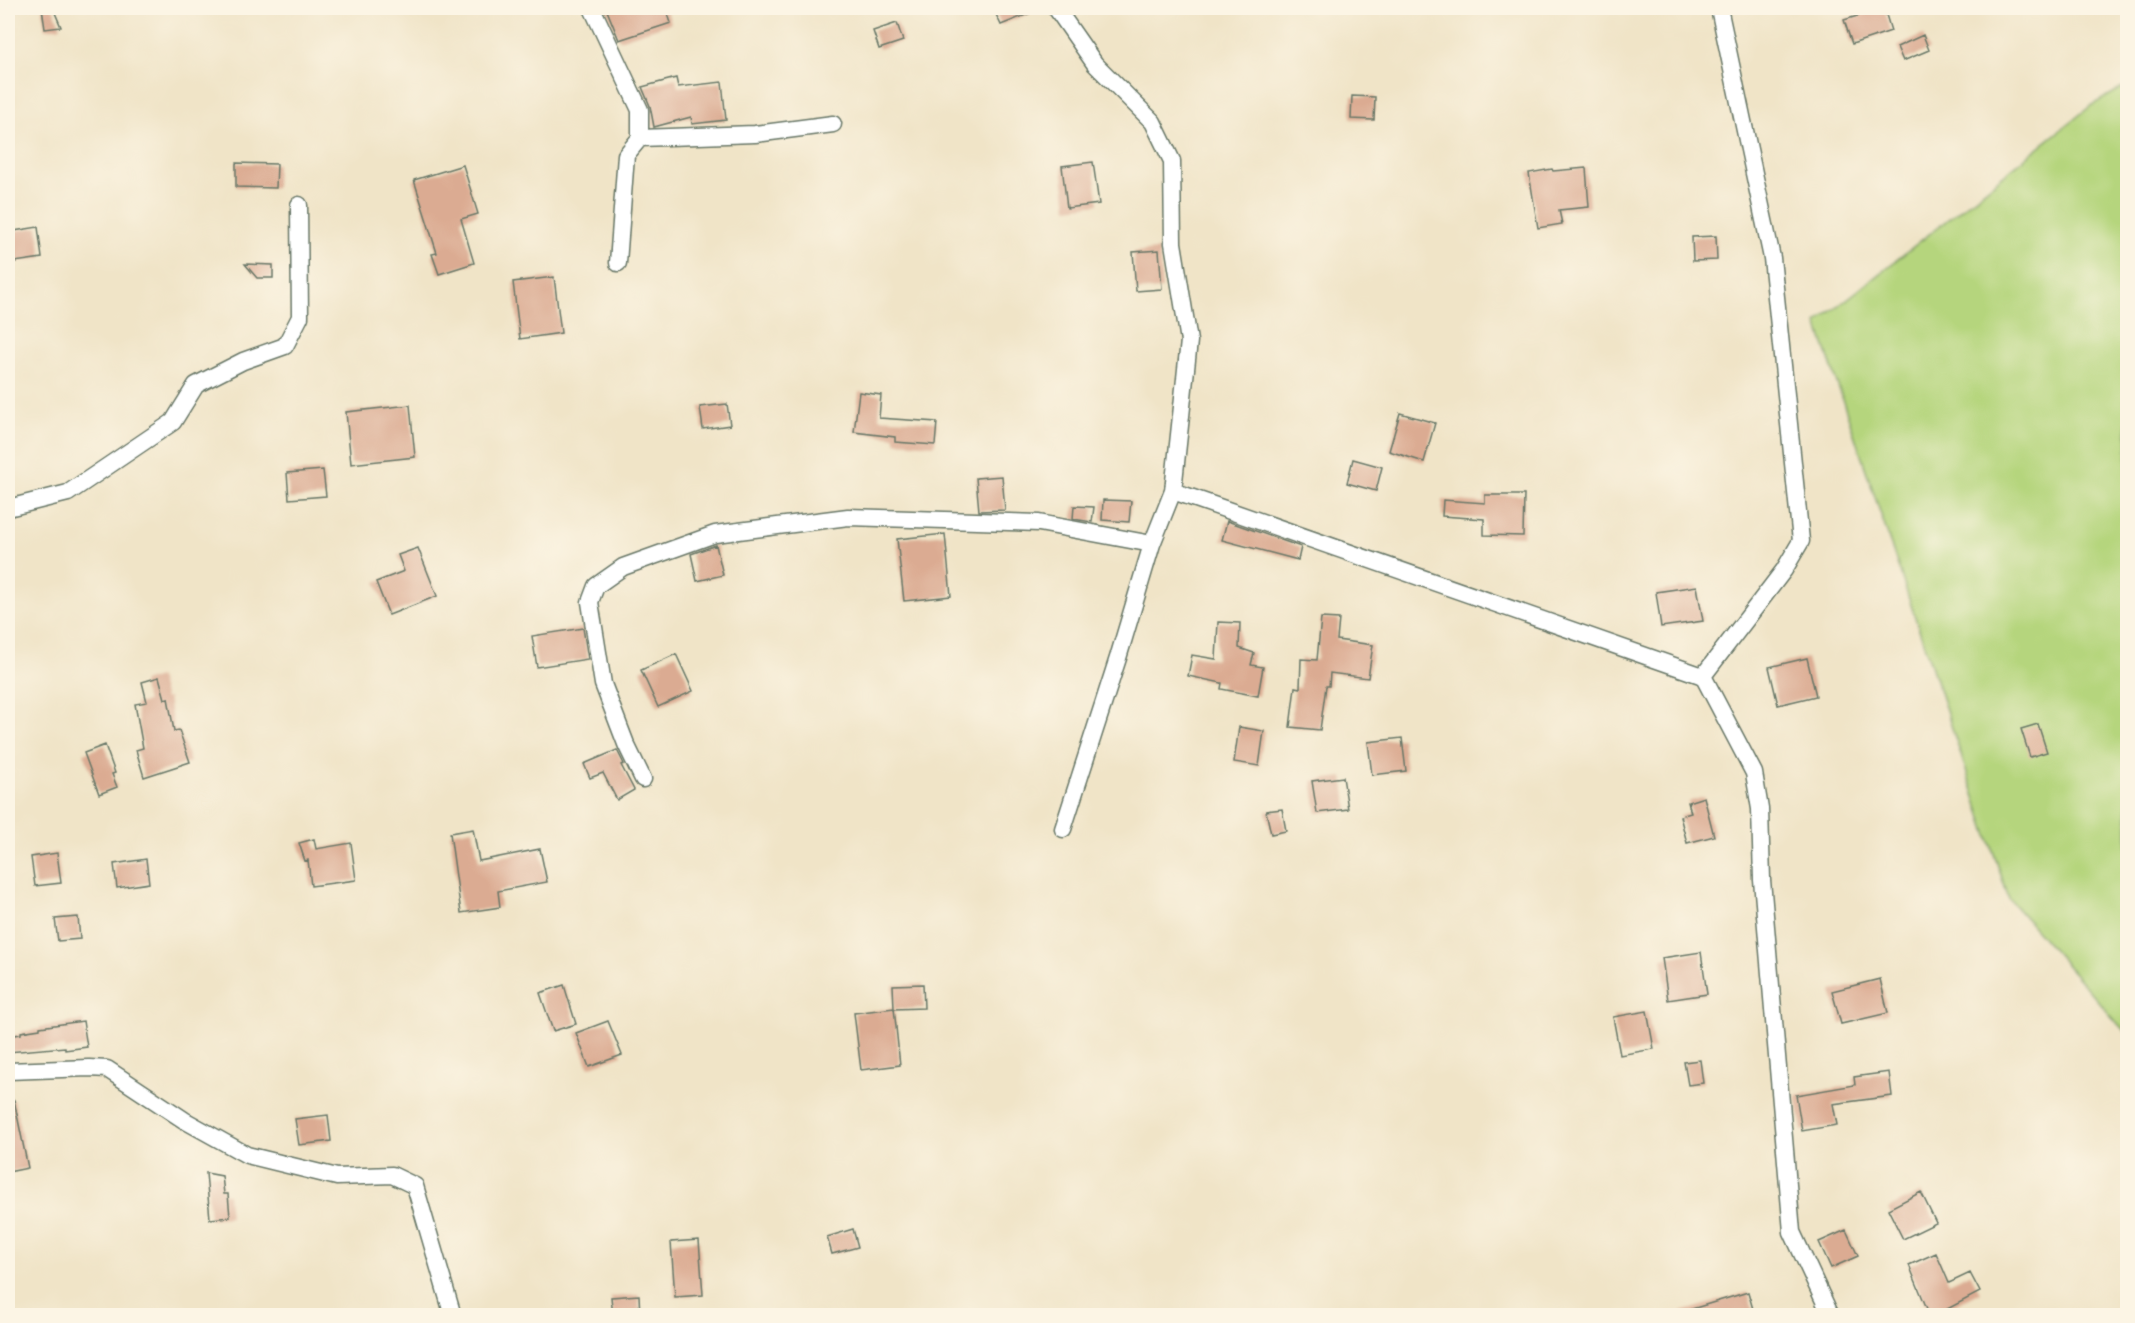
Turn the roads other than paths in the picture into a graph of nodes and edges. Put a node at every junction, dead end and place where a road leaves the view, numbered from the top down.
1 (592, 8) edge
2 (1056, 8) edge
3 (1719, 8) edge
4 (833, 124) dead end
5 (639, 138) junction
6 (299, 205) dead end
7 (618, 262) dead end
8 (1173, 491) junction
9 (8, 508) edge
10 (1152, 544) junction
11 (1703, 676) junction
12 (643, 779) dead end
13 (1063, 830) dead end
14 (8, 1071) edge
15 (453, 1316) edge
16 (1831, 1316) edge

1 - 5 street
2 - 8 street
3 - 11 street
4 - 5 street
5 - 7 street
6 - 9 street
8 - 10 street
8 - 11 street
10 - 12 street
10 - 13 street
11 - 16 street
14 - 15 street

